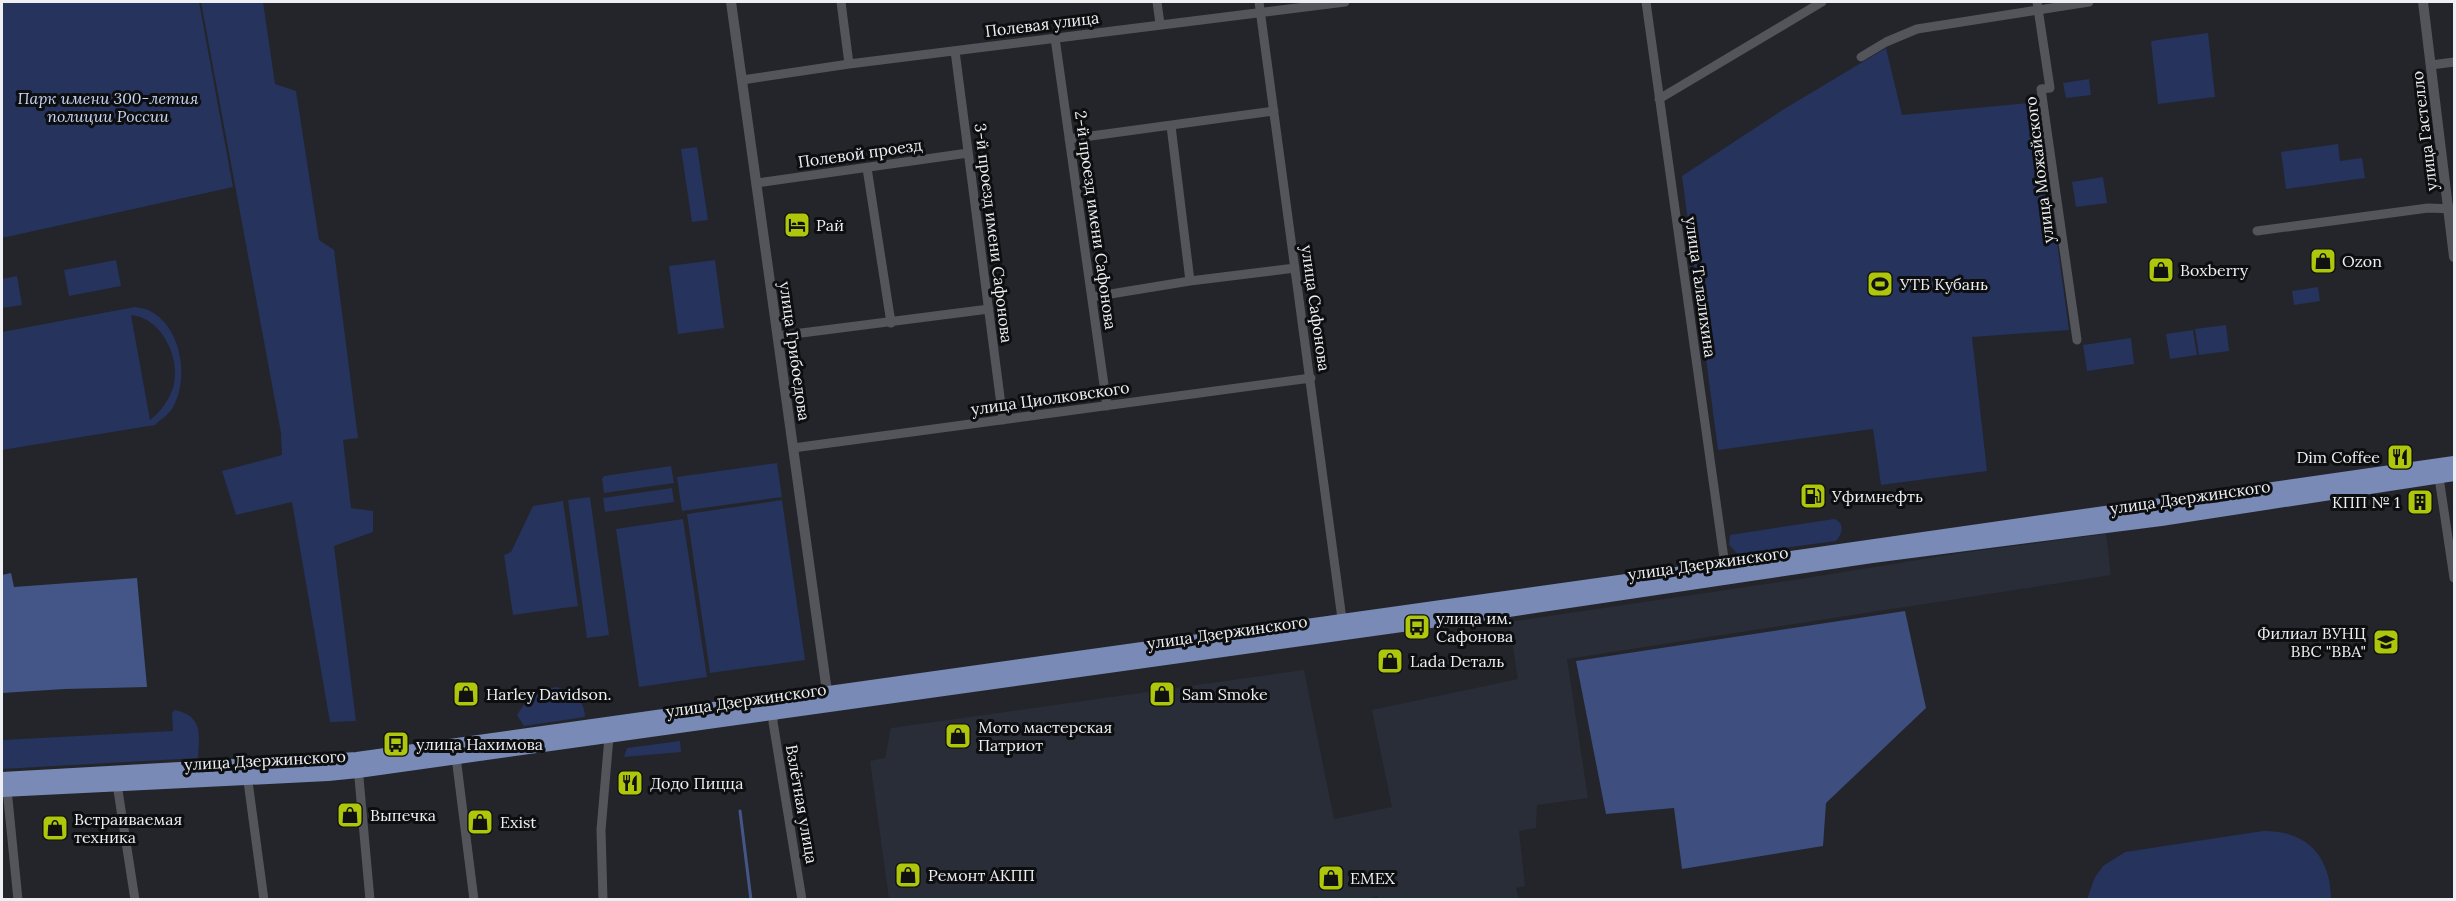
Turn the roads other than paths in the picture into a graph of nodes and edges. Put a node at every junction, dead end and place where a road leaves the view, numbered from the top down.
1 (731, 2) edge
2 (841, 2) edge
3 (1157, 2) edge
4 (1258, 2) edge
5 (1345, 2) edge
6 (1646, 2) edge
7 (1822, 2) edge
8 (2089, 2) edge
9 (2423, 2) edge
10 (2037, 5) edge
11 (1260, 12) junction
12 (1161, 24) junction
13 (1054, 38) junction
14 (955, 51) junction
15 (1861, 57) dead end
16 (2454, 62) edge
17 (849, 64) junction
18 (2432, 65) junction
19 (742, 80) junction
20 (1659, 99) junction
21 (1274, 111) junction
22 (1171, 126) junction
23 (1069, 139) junction
24 (968, 153) junction
25 (867, 168) junction
26 (757, 183) junction
27 (2451, 209) edge
28 (2257, 231) dead end
29 (2454, 257) edge
30 (1295, 268) junction
31 (1190, 281) junction
32 (1092, 297) junction
33 (989, 309) junction
34 (891, 322) junction
35 (778, 336) junction
36 (2077, 340) dead end
37 (1311, 378) junction
38 (1107, 406) junction
39 (1003, 420) junction
40 (794, 448) junction
41 (2454, 463) edge
42 (2438, 471) junction
43 (2454, 474) edge
44 (1726, 572) junction
45 (2454, 578) edge
46 (1342, 619) junction
47 (828, 699) junction
48 (774, 713) junction
49 (609, 737) junction
50 (456, 757) junction
51 (358, 765) junction
52 (250, 772) junction
53 (117, 784) junction
54 (3, 786) edge
55 (18, 900) edge
56 (135, 900) edge
57 (264, 900) edge
58 (370, 900) edge
59 (474, 900) edge
60 (603, 900) edge
61 (802, 900) edge

1 - 19 street, улица Грибоедова
2 - 17 street
3 - 12 street
4 - 11 street, улица Сафонова
5 - 11 street, Полевая улица
6 - 20 street, улица Талалихина
7 - 20 street
8 - 10 street
9 - 18 street, улица Гастелло
10 - 15 street
10 - 36 street, улица Можайского
11 - 12 street, Полевая улица
11 - 21 street, улица Сафонова
12 - 13 street, Полевая улица
13 - 14 street, Полевая улица
13 - 23 street, 2-й проезд имени Сафонова
14 - 17 street, Полевая улица
14 - 24 street, 3-й проезд имени Сафонова
16 - 18 street
17 - 19 street, Полевая улица
18 - 27 street, улица Гастелло
19 - 26 street, улица Грибоедова
20 - 44 street, улица Талалихина
21 - 22 street
21 - 30 street, улица Сафонова
22 - 23 street
22 - 31 street
23 - 32 street, 2-й проезд имени Сафонова
24 - 25 street, Полевой проезд
24 - 33 street, 3-й проезд имени Сафонова
25 - 26 street, Полевой проезд
25 - 34 street
26 - 35 street, улица Грибоедова
27 - 28 street
27 - 29 street, улица Гастелло
30 - 31 street
30 - 37 street, улица Сафонова
31 - 32 street
32 - 38 street, 2-й проезд имени Сафонова
33 - 34 street
33 - 39 street, 3-й проезд имени Сафонова
34 - 35 street
35 - 40 street, улица Грибоедова
37 - 38 street, улица Циолковского
37 - 46 street, улица Сафонова
38 - 39 street, улица Циолковского
39 - 40 street, улица Циолковского
40 - 47 street, улица Грибоедова
41 - 42 main road, улица Дзержинского
42 - 43 main road, улица Дзержинского
42 - 44 main road, улица Дзержинского
42 - 45 street
44 - 46 main road, улица Дзержинского
44 - 47 main road, улица Дзержинского
46 - 47 main road, улица Дзержинского
47 - 48 main road, улица Дзержинского
47 - 51 main road, улица Дзержинского
48 - 49 main road, улица Дзержинского
48 - 61 street, Взлётная улица
49 - 50 main road, улица Дзержинского
49 - 60 street
50 - 51 main road, улица Дзержинского
50 - 59 street
51 - 52 main road, улица Дзержинского
51 - 58 street
52 - 53 main road, улица Дзержинского
52 - 54 main road, улица Дзержинского
52 - 57 street
53 - 54 main road, улица Дзержинского
53 - 56 street
54 - 55 street

